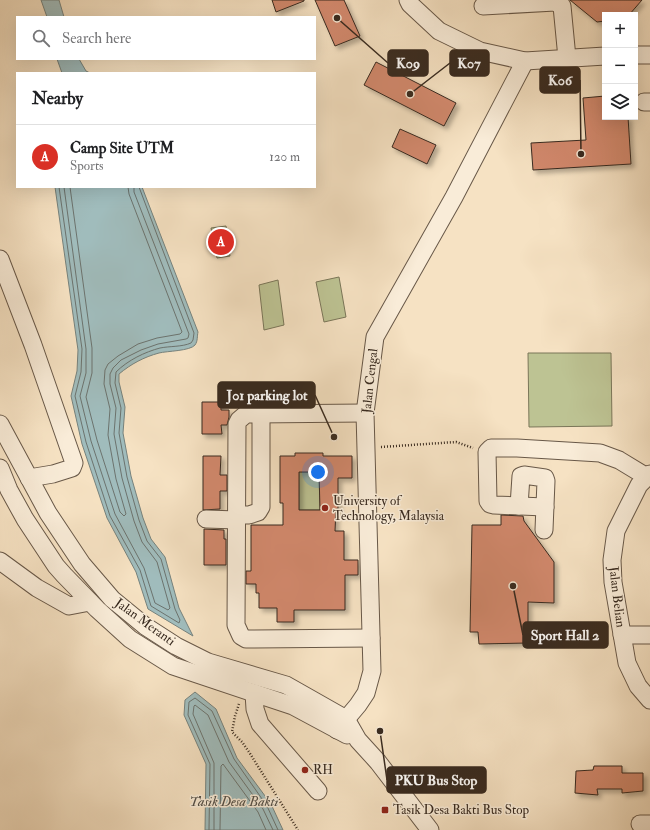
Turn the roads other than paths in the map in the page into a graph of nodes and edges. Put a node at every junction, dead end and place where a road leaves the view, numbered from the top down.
1 (408, 0) edge
2 (483, 6) dead end
3 (650, 54) edge
4 (638, 55) edge
5 (602, 56) edge
6 (567, 58) junction
7 (525, 61) junction
8 (0, 258) edge
9 (365, 413) junction
10 (261, 414) junction
11 (0, 424) edge
12 (0, 468) edge
13 (649, 475) edge
14 (28, 478) junction
15 (519, 506) junction
16 (545, 507) junction
17 (237, 517) junction
18 (206, 519) dead end
19 (544, 530) dead end
20 (0, 561) edge
21 (90, 602) junction
22 (622, 635) junction
23 (650, 635) edge
24 (371, 638) junction
25 (249, 692) junction
26 (650, 700) edge
27 (342, 725) junction
28 (318, 791) dead end
29 (430, 830) edge

1 - 7 street
2 - 6 street
3 - 4 street
5 - 6 street
6 - 7 street
7 - 9 street, Jalan Cengal
8 - 14 street
9 - 10 street
9 - 24 street, Jalan Cengal
10 - 17 street
10 - 17 street
11 - 14 street, Jalan Meranti
12 - 21 street, Jalan Meranti
13 - 15 street
13 - 22 street, Jalan Belian
14 - 27 street, Jalan Meranti
15 - 16 street
15 - 16 street
16 - 19 street
17 - 18 street
17 - 24 street
20 - 21 street
21 - 25 street, Jalan Meranti
22 - 23 street
22 - 26 street, Jalan Belian
24 - 27 street, Jalan Cengal
25 - 27 street, Jalan Meranti
25 - 28 street
27 - 29 street

